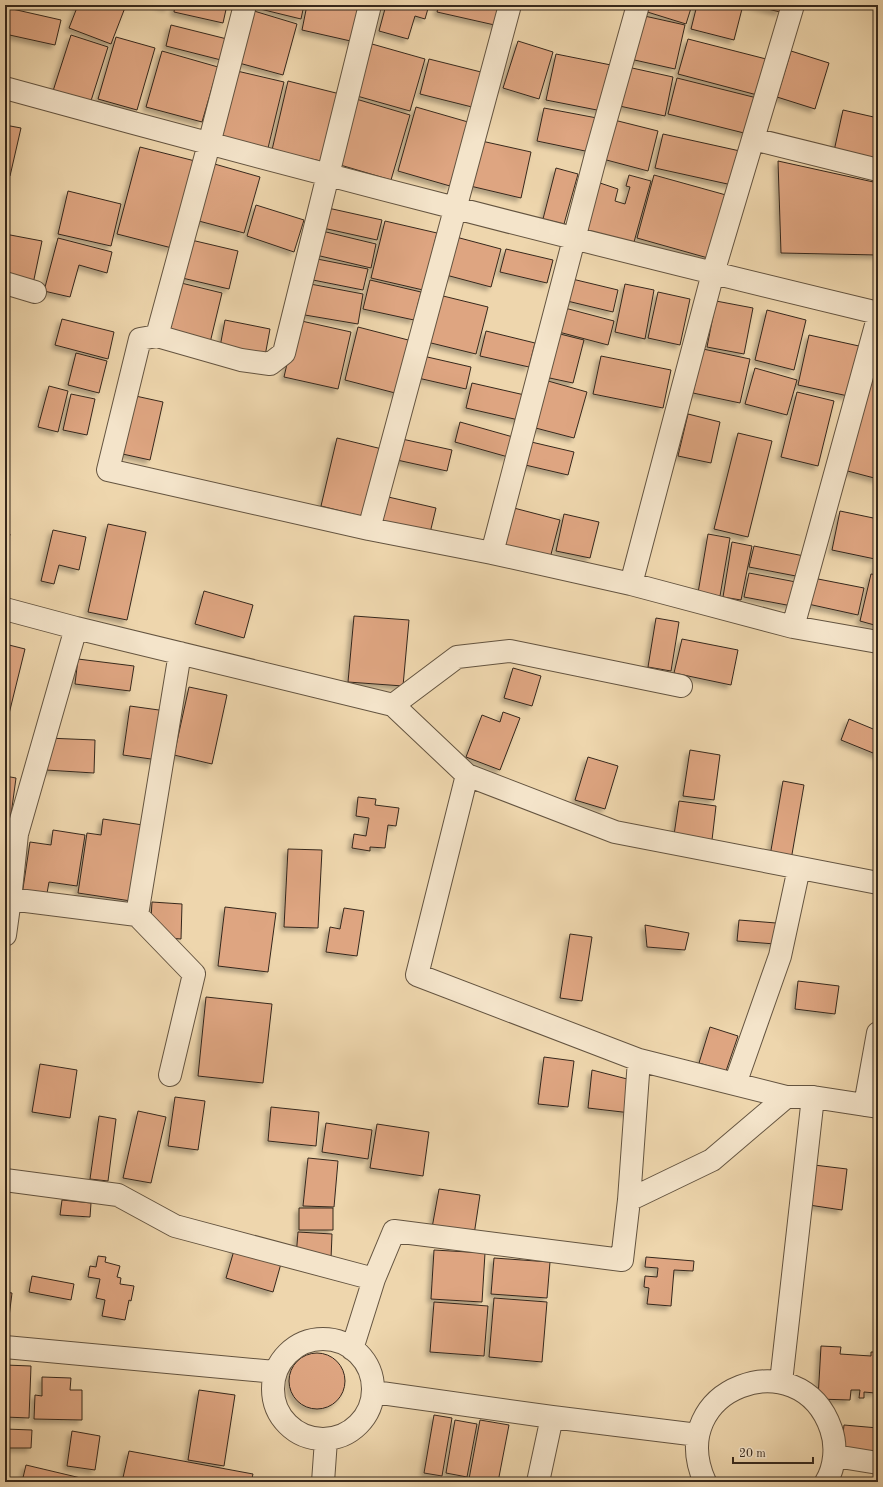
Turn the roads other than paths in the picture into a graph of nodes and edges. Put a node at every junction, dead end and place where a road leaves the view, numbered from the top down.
1 (245, 5) edge
2 (370, 5) edge
3 (510, 5) edge
4 (638, 5) edge
5 (793, 5) edge
6 (5, 88) edge
7 (753, 139) junction
8 (210, 144) junction
9 (878, 170) edge
10 (328, 175) junction
11 (456, 207) junction
12 (574, 239) junction
13 (713, 273) junction
14 (5, 283) edge
15 (35, 292) dead end
16 (878, 313) edge
17 (878, 318) edge
18 (157, 336) junction
19 (369, 529) junction
20 (492, 553) junction
21 (630, 584) junction
22 (5, 609) edge
23 (793, 627) junction
24 (76, 628) junction
25 (878, 642) edge
26 (180, 653) junction
27 (681, 686) dead end
28 (393, 705) junction
29 (467, 775) junction
30 (11, 833) edge
31 (799, 868) junction
32 (878, 883) edge
33 (10, 900) junction
34 (137, 915) junction
35 (5, 935) edge
36 (878, 1032) edge
37 (639, 1060) junction
38 (170, 1075) dead end
39 (734, 1084) junction
40 (786, 1096) junction
41 (813, 1097) junction
42 (871, 1106) edge
43 (5, 1180) edge
44 (629, 1200) junction
45 (374, 1279) junction
46 (5, 1347) edge
47 (352, 1349) junction
48 (275, 1372) junction
49 (781, 1382) junction
50 (374, 1392) junction
51 (552, 1417) junction
52 (698, 1435) junction
53 (326, 1440) junction
54 (835, 1456) junction
55 (878, 1463) edge
56 (323, 1482) edge
57 (538, 1482) edge
58 (705, 1482) edge
59 (826, 1482) edge

1 - 8 street
2 - 10 street
3 - 11 street
4 - 12 street
5 - 7 street
6 - 8 street
7 - 9 street
7 - 13 street
8 - 10 street
8 - 18 street
10 - 11 street
10 - 18 street
11 - 12 street
11 - 19 street
12 - 13 street
12 - 20 street
13 - 16 street
13 - 21 street
14 - 15 street
17 - 23 street
18 - 19 street
19 - 20 street
20 - 21 street
21 - 23 street
22 - 24 street
23 - 25 street
24 - 26 street
24 - 30 street
26 - 28 street
26 - 34 street
27 - 28 street
28 - 29 street
29 - 31 street
29 - 37 street
30 - 33 street
31 - 32 street
31 - 39 street
33 - 34 street
33 - 35 street
34 - 38 street
36 - 42 street
37 - 39 street
37 - 44 street
39 - 40 street
40 - 41 street
40 - 44 street
41 - 42 street
41 - 49 street
43 - 45 street
44 - 45 street
45 - 47 street
46 - 48 street
47 - 48 street
47 - 50 street
48 - 53 street
49 - 52 street
49 - 54 street
50 - 51 street
50 - 53 street
51 - 52 street
51 - 57 street
52 - 58 street
53 - 56 street
54 - 55 street
54 - 59 street

